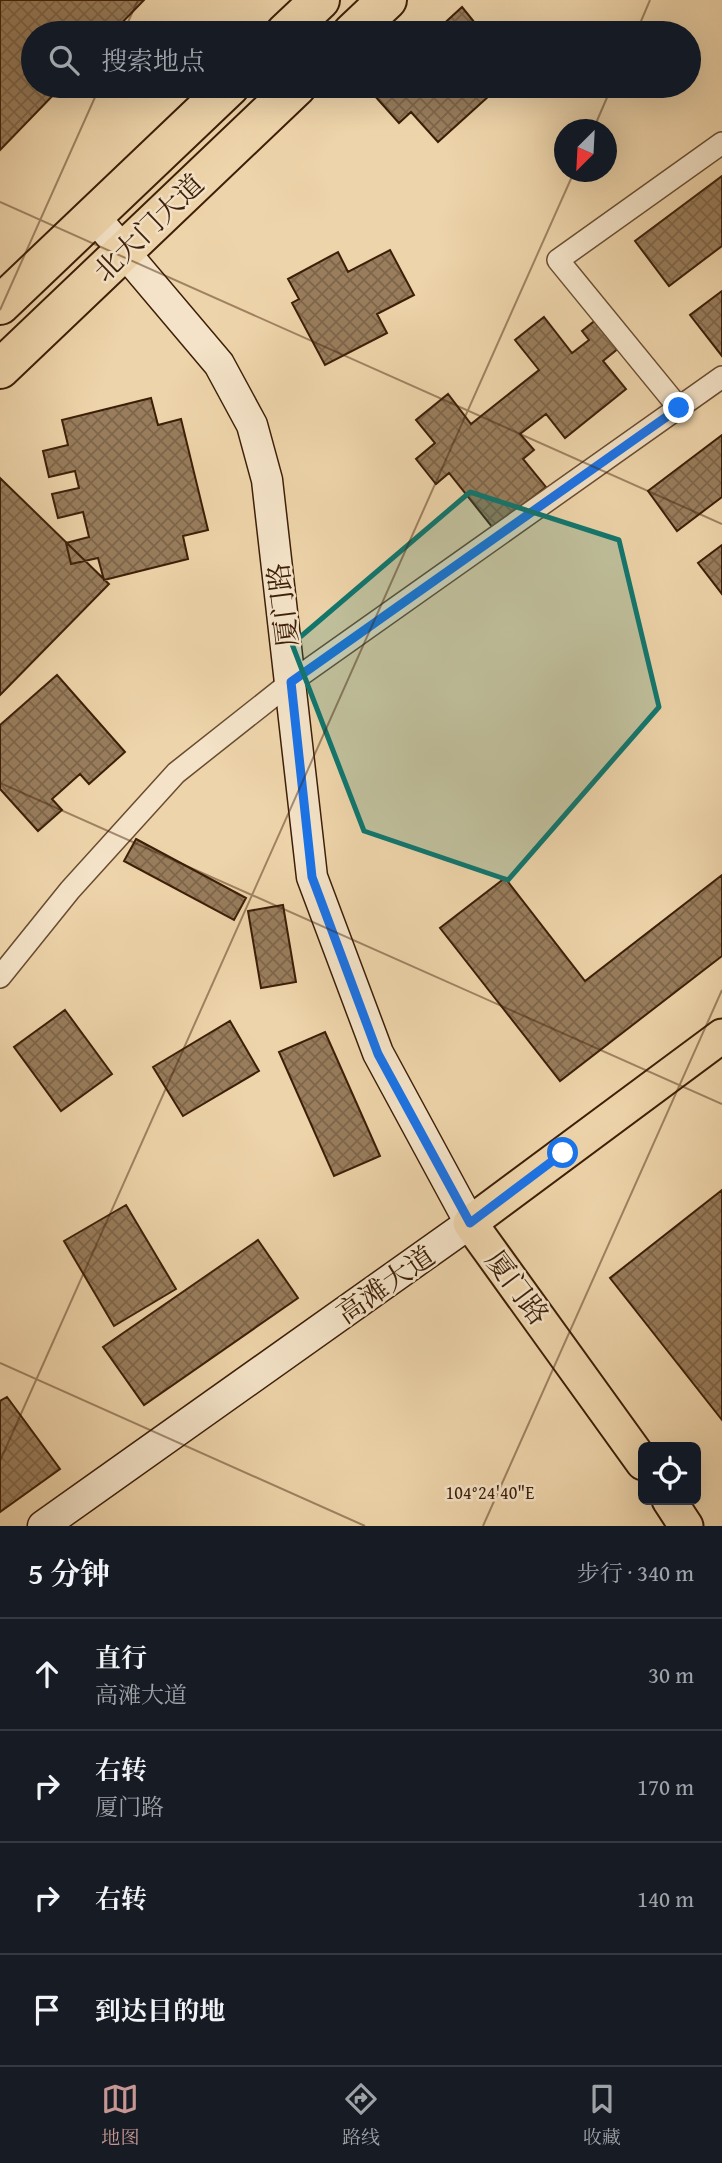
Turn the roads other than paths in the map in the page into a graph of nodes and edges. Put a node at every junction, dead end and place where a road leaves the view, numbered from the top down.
1 (320, 0) edge
2 (387, 0) edge
3 (298, 21) edge
4 (365, 21) edge
5 (217, 98) edge
6 (284, 98) edge
7 (722, 143) edge
8 (93, 215) junction
9 (123, 251) junction
10 (0, 305) edge
11 (0, 369) edge
12 (722, 377) edge
13 (679, 408) junction
14 (291, 682) junction
15 (0, 977) edge
16 (722, 1036) edge
17 (470, 1223) junction
18 (638, 1456) edge
19 (672, 1505) edge
20 (43, 1526) edge
21 (687, 1526) edge

1 - 3 highway
2 - 4 highway
5 - 8 highway, 北大门大道
6 - 9 highway, 北大门大道
7 - 13 street
8 - 9 main road, 厦门路
8 - 10 highway, 北大门大道
9 - 11 highway, 北大门大道
9 - 14 main road, 厦门路
12 - 13 street
13 - 14 street
14 - 15 street
14 - 17 main road, 厦门路
16 - 17 main road, 高滩大道
17 - 18 main road, 厦门路
17 - 20 main road, 高滩大道
19 - 21 main road

